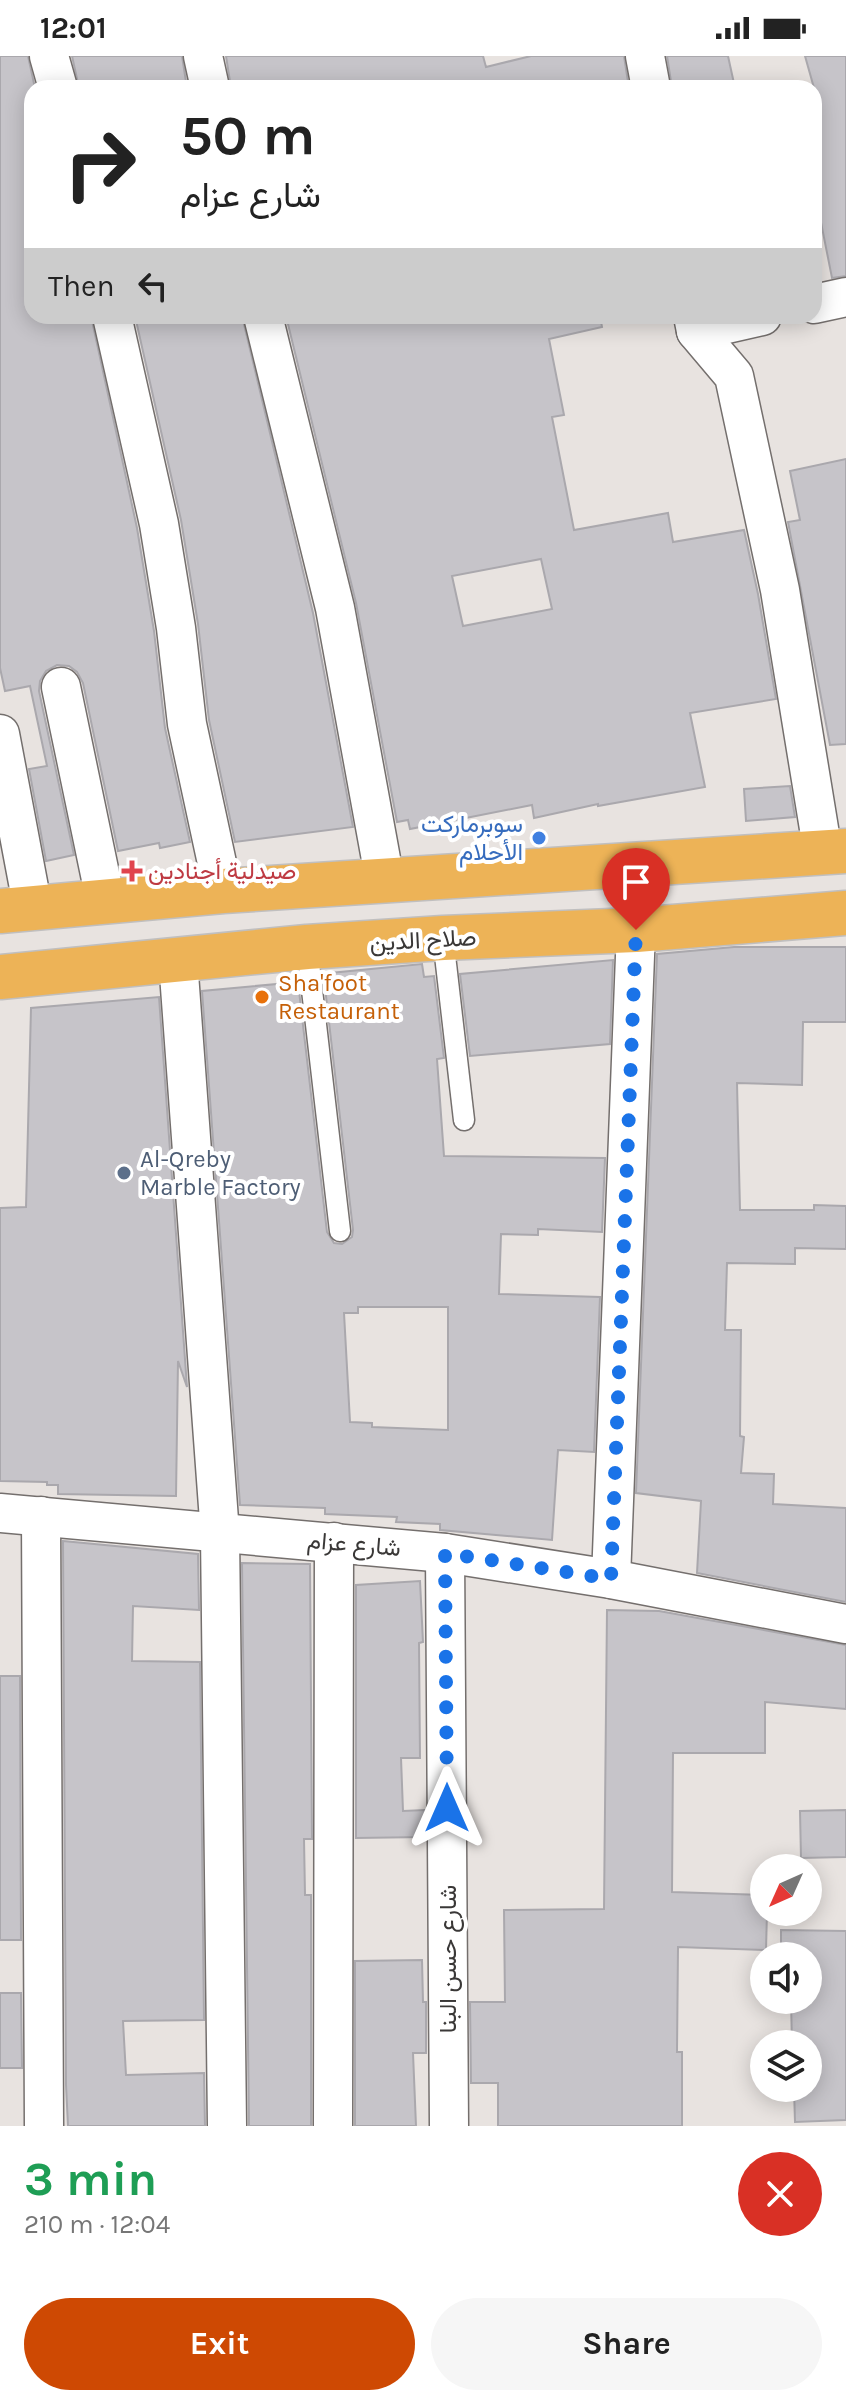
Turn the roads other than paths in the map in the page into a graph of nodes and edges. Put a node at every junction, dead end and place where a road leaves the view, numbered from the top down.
1 (49, 56) edge
2 (203, 56) edge
3 (645, 56) edge
4 (56, 80) edge
5 (208, 80) edge
6 (650, 80) edge
7 (846, 297) edge
8 (822, 302) edge
9 (114, 324) edge
10 (265, 324) edge
11 (695, 324) edge
12 (61, 687) dead end
13 (0, 734) edge
14 (834, 852) edge
15 (385, 881) junction
16 (223, 891) junction
17 (106, 903) junction
18 (16, 910) edge
19 (846, 913) edge
20 (636, 930) junction
21 (443, 938) junction
22 (307, 947) junction
23 (178, 960) junction
24 (0, 977) edge
25 (464, 1120) dead end
26 (340, 1231) dead end
27 (0, 1513) edge
28 (41, 1516) junction
29 (220, 1534) junction
30 (334, 1542) junction
31 (445, 1553) junction
32 (611, 1579) junction
33 (846, 1624) edge
34 (44, 2126) edge
35 (227, 2126) edge
36 (333, 2126) edge
37 (449, 2126) edge

1 - 4 street
2 - 5 street
3 - 6 street
7 - 8 street
9 - 16 street
10 - 15 street
11 - 14 street
12 - 17 street
13 - 18 street
14 - 15 highway
15 - 16 highway
16 - 17 highway
17 - 18 highway
19 - 20 highway, صلاح الدين
20 - 21 highway, صلاح الدين
20 - 32 street
21 - 22 highway, صلاح الدين
21 - 25 lane
22 - 23 highway, صلاح الدين
22 - 26 lane
23 - 24 highway, صلاح الدين
23 - 29 street
27 - 28 street, شارع عزام
28 - 29 street, شارع عزام
28 - 34 street
29 - 30 street, شارع عزام
29 - 35 street
30 - 31 street, شارع عزام
30 - 36 street
31 - 32 street, شارع عزام
31 - 37 street, شارع حسن البنا
32 - 33 street, شارع عزام

